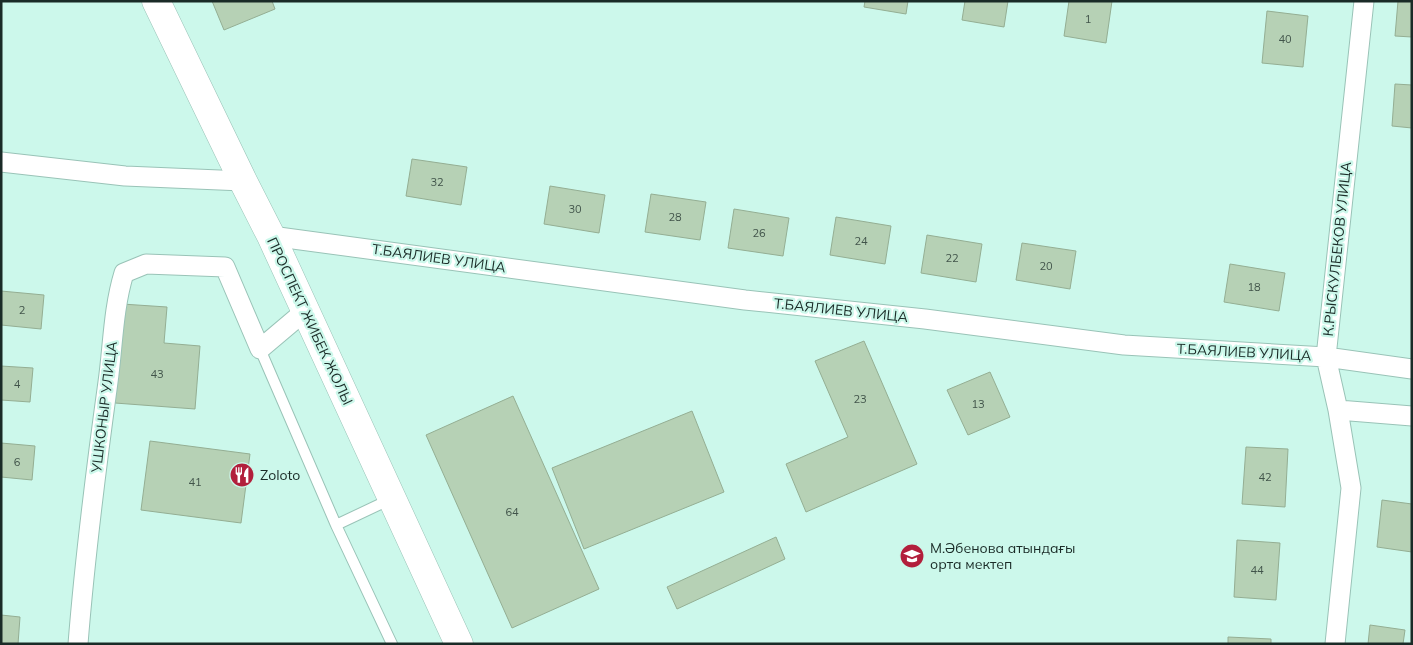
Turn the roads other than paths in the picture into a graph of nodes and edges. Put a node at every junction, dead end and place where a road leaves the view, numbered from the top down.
1 (156, 1) edge
2 (1364, 1) edge
3 (1, 162) edge
4 (243, 181) junction
5 (271, 236) junction
6 (305, 311) junction
7 (260, 349) junction
8 (1326, 357) junction
9 (1412, 369) edge
10 (1338, 410) junction
11 (1412, 416) edge
12 (392, 499) junction
13 (336, 525) junction
14 (78, 644) edge
15 (392, 644) edge
16 (459, 644) edge
17 (1335, 644) edge

1 - 4 main road, ПРОСПЕКТ ЖИБЕК ЖОЛЫ
2 - 8 street, К.РЫСКУЛБЕКОВ УЛИЦА
3 - 4 street
4 - 5 main road, ПРОСПЕКТ ЖИБЕК ЖОЛЫ
5 - 6 main road, ПРОСПЕКТ ЖИБЕК ЖОЛЫ
5 - 8 street, Т.БАЯЛИЕВ УЛИЦА
6 - 7 street
6 - 12 main road, ПРОСПЕКТ ЖИБЕК ЖОЛЫ
7 - 13 lane
7 - 14 street, УШКОНЫР УЛИЦА
8 - 9 street, Т.БАЯЛИЕВ УЛИЦА
8 - 10 street, К.РЫСКУЛБЕКОВ УЛИЦА
10 - 11 street
10 - 17 street, К.РЫСКУЛБЕКОВ УЛИЦА
12 - 13 lane
12 - 16 main road, ПРОСПЕКТ ЖИБЕК ЖОЛЫ
13 - 15 lane

